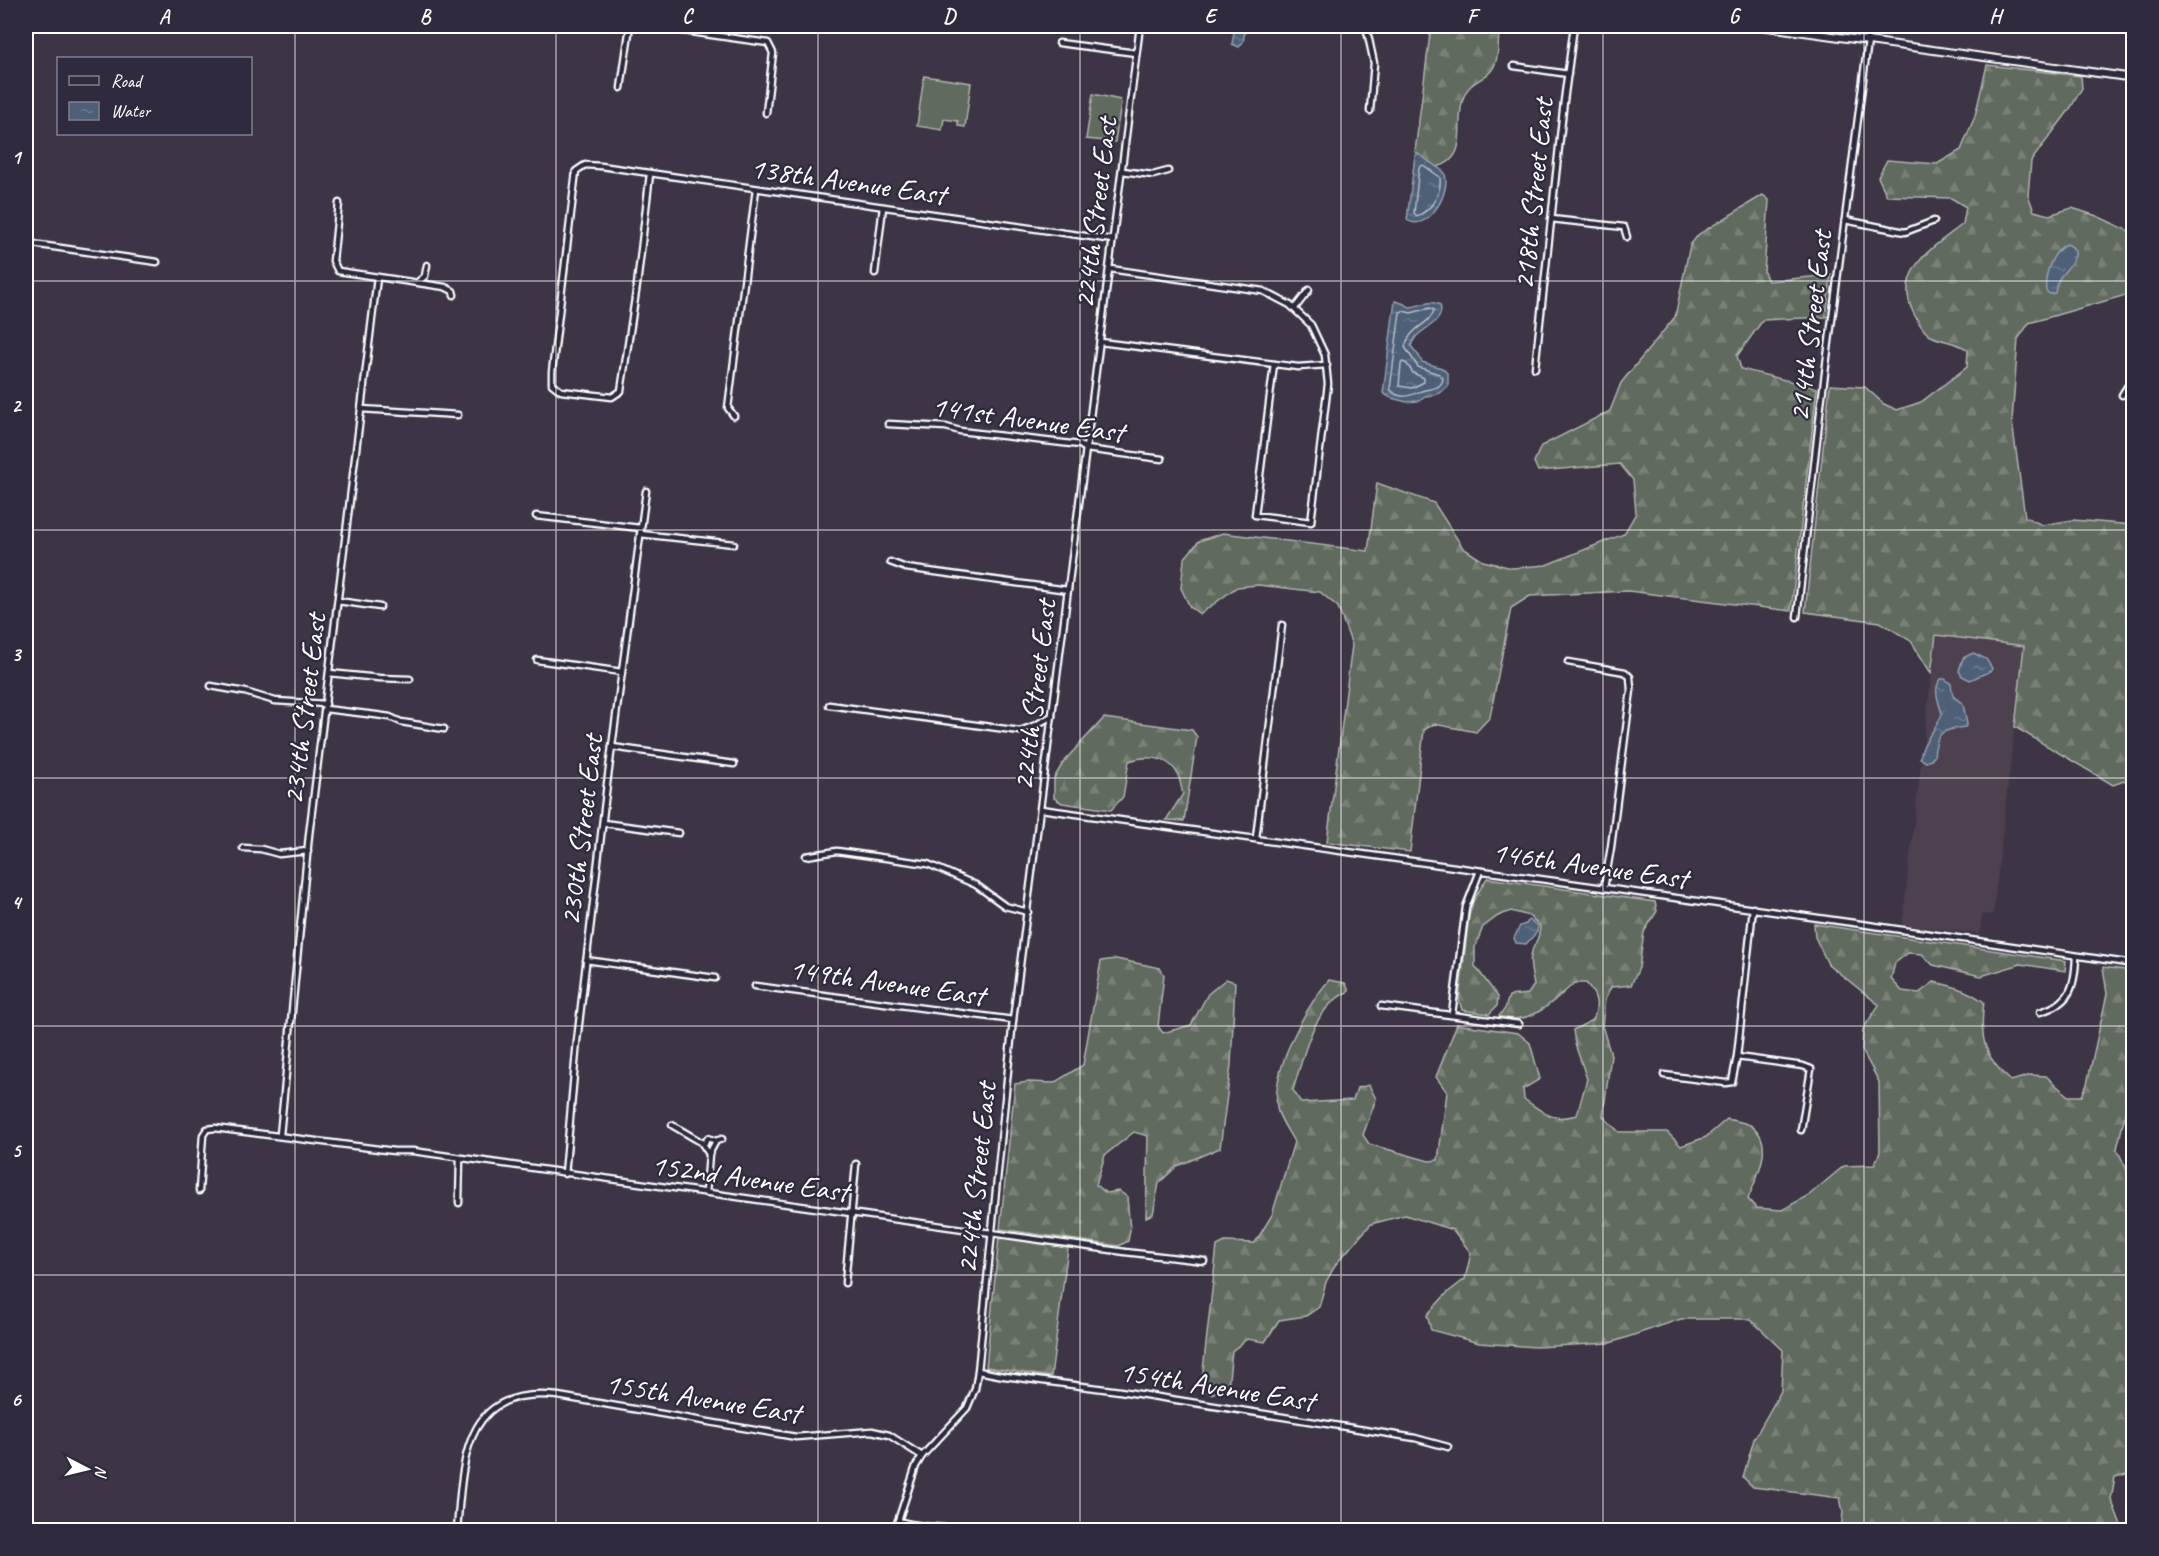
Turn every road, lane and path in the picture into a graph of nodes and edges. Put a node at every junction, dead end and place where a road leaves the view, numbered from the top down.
1 (630, 26) edge
2 (648, 26) edge
3 (1140, 26) edge
4 (1366, 26) edge
5 (1574, 26) edge
6 (1761, 26) edge
7 (1836, 26) edge
8 (1868, 41) junction
9 (1059, 43) dead end
10 (1136, 53) junction
11 (1514, 66) dead end
12 (1568, 74) junction
13 (2133, 78) edge
14 (621, 88) dead end
15 (1370, 111) dead end
16 (765, 113) dead end
17 (1122, 171) junction
18 (1168, 171) dead end
19 (650, 174) junction
20 (756, 189) junction
21 (339, 203) dead end
22 (883, 207) junction
23 (1551, 219) junction
24 (1845, 220) junction
25 (1934, 221) dead end
26 (1628, 237) dead end
27 (1113, 240) junction
28 (26, 243) edge
29 (157, 262) dead end
30 (427, 265) dead end
31 (1110, 269) junction
32 (875, 273) dead end
33 (377, 278) junction
34 (418, 282) junction
35 (1309, 290) dead end
36 (454, 295) dead end
37 (1295, 308) junction
38 (1100, 342) junction
39 (1274, 364) junction
40 (1327, 364) junction
41 (1535, 368) dead end
42 (2133, 376) edge
43 (2122, 395) dead end
44 (361, 409) junction
45 (458, 415) dead end
46 (734, 416) dead end
47 (888, 424) dead end
48 (1086, 449) junction
49 (1162, 459) dead end
50 (646, 492) dead end
51 (536, 516) dead end
52 (640, 531) junction
53 (734, 544) dead end
54 (890, 562) dead end
55 (1068, 590) junction
56 (338, 601) junction
57 (380, 607) dead end
58 (1797, 617) dead end
59 (1282, 625) dead end
60 (537, 660) dead end
61 (1568, 662) dead end
62 (622, 672) junction
63 (329, 673) junction
64 (410, 679) dead end
65 (211, 686) dead end
66 (829, 705) dead end
67 (326, 707) junction
68 (1052, 716) junction
69 (444, 729) dead end
70 (612, 747) junction
71 (734, 764) dead end
72 (1041, 809) junction
73 (603, 823) junction
74 (679, 833) dead end
75 (1256, 838) junction
76 (243, 848) dead end
77 (308, 851) junction
78 (806, 856) dead end
79 (1480, 871) junction
80 (1604, 888) junction
81 (1753, 909) junction
82 (1028, 912) junction
83 (2076, 957) junction
84 (586, 960) junction
85 (2133, 964) edge
86 (715, 978) dead end
87 (755, 986) dead end
88 (1381, 1006) dead end
89 (2040, 1012) dead end
90 (1452, 1014) junction
91 (1013, 1020) junction
92 (1519, 1024) dead end
93 (1737, 1057) junction
94 (1664, 1075) dead end
95 (672, 1125) dead end
96 (1801, 1130) dead end
97 (280, 1135) junction
98 (722, 1139) dead end
99 (716, 1141) junction
100 (704, 1144) junction
101 (709, 1154) junction
102 (460, 1158) junction
103 (856, 1164) dead end
104 (565, 1174) junction
105 (199, 1191) dead end
106 (706, 1193) junction
107 (459, 1203) dead end
108 (851, 1212) junction
109 (992, 1232) junction
110 (1204, 1260) dead end
111 (845, 1283) dead end
112 (978, 1371) junction
113 (1448, 1447) dead end
114 (922, 1456) junction
115 (898, 1521) junction
116 (457, 1530) edge
117 (895, 1530) edge
118 (970, 1530) edge

1 - 14 street
2 - 16 street
3 - 10 street, 224th Street East
4 - 15 street
5 - 12 street, 218th Street East
6 - 8 main road
7 - 8 street
8 - 13 main road
8 - 24 street, 214th Street East
9 - 10 street
10 - 17 street, 224th Street East
11 - 12 street
12 - 23 street, 218th Street East
17 - 18 street
17 - 27 street, 224th Street East
19 - 19 street, 138th Avenue East
19 - 20 street, 138th Avenue East
20 - 22 street, 138th Avenue East
20 - 46 street
21 - 33 street
22 - 27 street, 138th Avenue East
22 - 32 street
23 - 26 street
23 - 41 street, 218th Street East
24 - 25 street
24 - 58 street, 214th Street East
27 - 31 street, 224th Street East
28 - 29 street
30 - 34 street
31 - 37 street
31 - 38 street, 224th Street East
33 - 34 street
33 - 44 street, 234th Street East
34 - 36 street
35 - 37 street
37 - 40 street
38 - 39 street
38 - 48 street, 224th Street East
39 - 40 street
39 - 40 street
42 - 43 street
44 - 45 street
44 - 56 street, 234th Street East
47 - 48 street, 141st Avenue East
48 - 49 street, 141st Avenue East
48 - 55 street, 224th Street East
50 - 52 street, 230th Street East
51 - 52 street
52 - 53 street
52 - 62 street, 230th Street East
54 - 55 street
55 - 68 street, 224th Street East
56 - 57 street
56 - 63 street, 234th Street East
59 - 75 street
60 - 62 street
61 - 80 street
62 - 70 street, 230th Street East
63 - 64 street
63 - 67 street, 234th Street East
65 - 67 street
66 - 68 street
67 - 69 street
67 - 77 street, 234th Street East
68 - 72 street, 224th Street East
70 - 71 street
70 - 73 street, 230th Street East
72 - 75 street, 146th Avenue East
72 - 82 street, 224th Street East
73 - 74 street
73 - 84 street, 230th Street East
75 - 79 street, 146th Avenue East
76 - 77 street
77 - 97 street, 234th Street East
78 - 82 street
79 - 80 street, 146th Avenue East
79 - 90 street
80 - 81 street, 146th Avenue East
81 - 83 street, 146th Avenue East
81 - 93 street
82 - 91 street, 224th Street East
83 - 85 street, 146th Avenue East
83 - 89 street
84 - 86 street
84 - 104 street, 230th Street East
87 - 91 street, 149th Avenue East
88 - 90 street
90 - 92 street
91 - 109 street, 224th Street East
93 - 94 street
93 - 96 street
95 - 100 street
97 - 102 street, 152nd Avenue East
97 - 105 street
98 - 99 street
99 - 100 street
99 - 101 street
100 - 101 street
101 - 106 street
102 - 104 street, 152nd Avenue East
102 - 107 street
103 - 108 street
104 - 106 street, 152nd Avenue East
106 - 108 street, 152nd Avenue East
108 - 109 street, 152nd Avenue East
108 - 111 street
109 - 110 street, 152nd Avenue East
109 - 112 street, 224th Street East
112 - 113 street, 154th Avenue East
112 - 114 street, 224th Street East
114 - 115 street, 224th Street East
114 - 116 street, 155th Avenue East
115 - 117 street, 224th Street East
115 - 118 street

